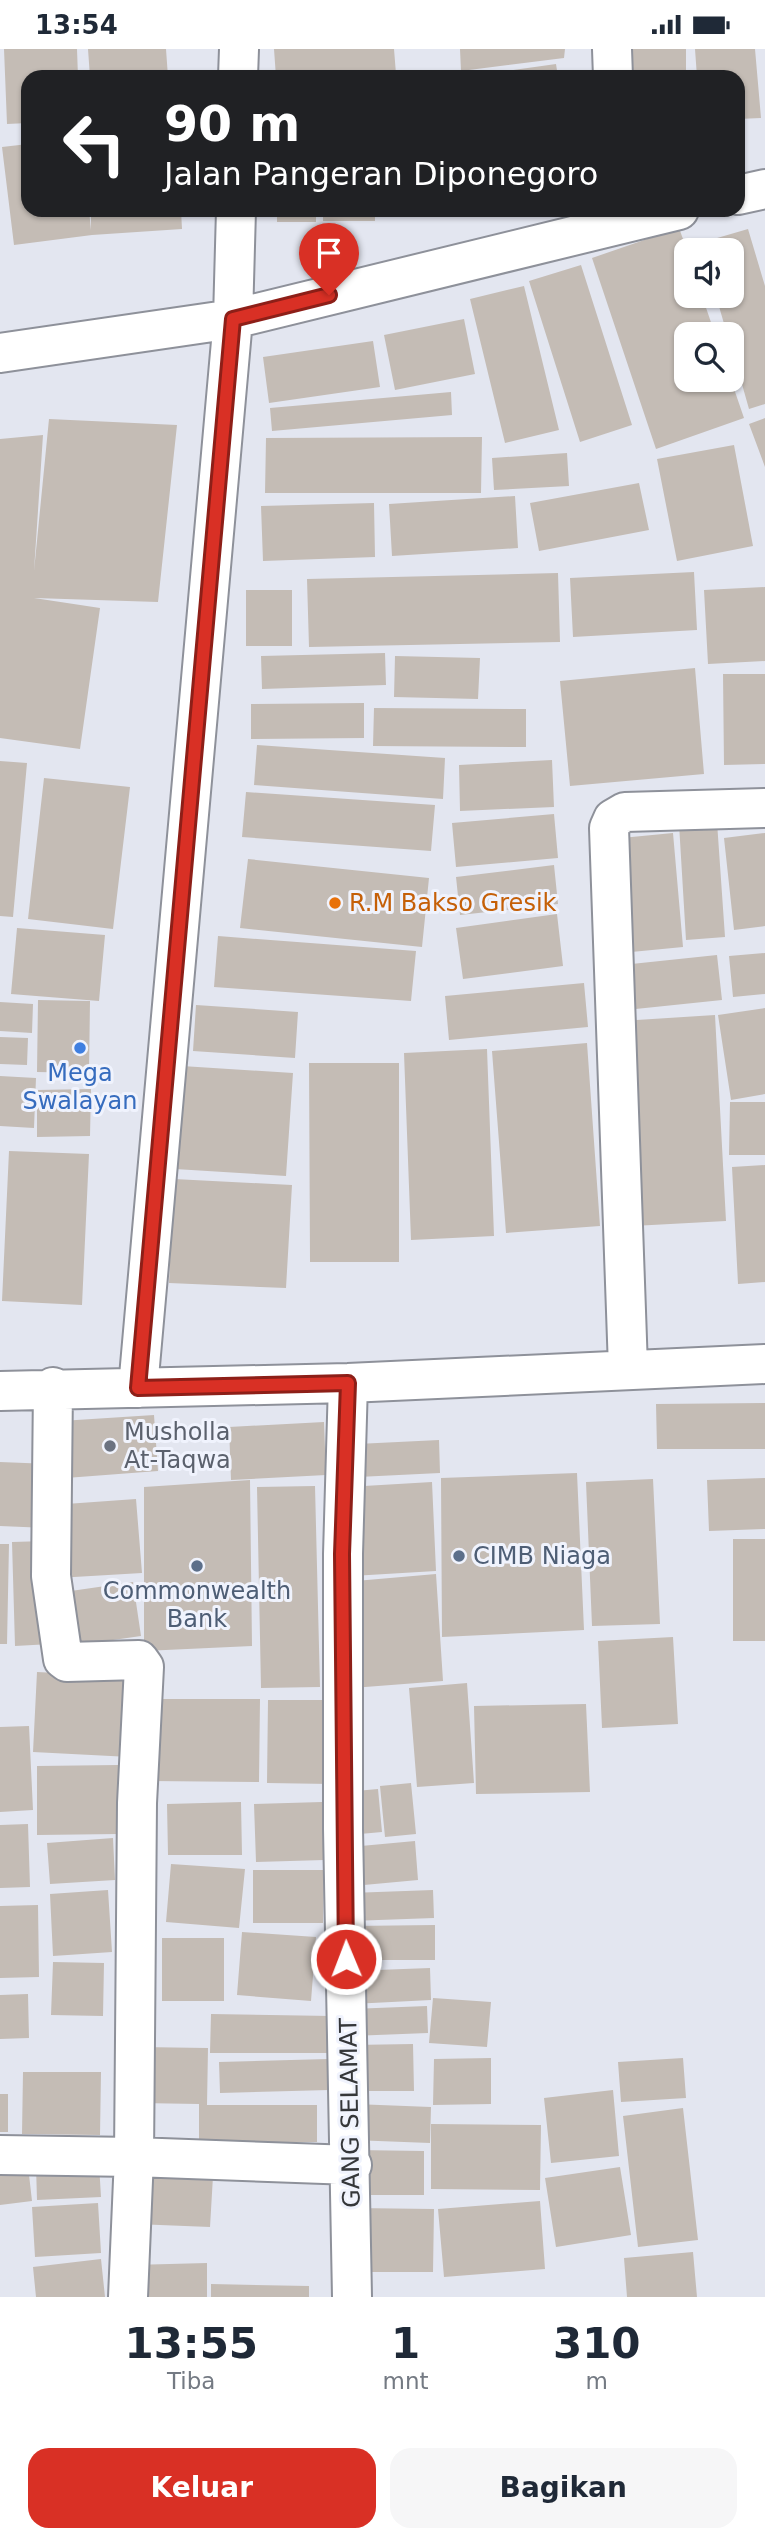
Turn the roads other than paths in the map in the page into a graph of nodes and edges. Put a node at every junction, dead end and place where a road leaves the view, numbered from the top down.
1 (239, 49) edge
2 (612, 49) edge
3 (238, 70) edge
4 (613, 70) edge
5 (765, 189) edge
6 (745, 193) edge
7 (236, 217) edge
8 (618, 218) edge
9 (233, 319) junction
10 (0, 353) edge
11 (765, 808) edge
12 (765, 1364) edge
13 (628, 1368) junction
14 (348, 1383) junction
15 (53, 1387) junction
16 (138, 1388) junction
17 (0, 1391) edge
18 (0, 2155) edge
19 (135, 2157) junction
20 (352, 2165) junction
21 (128, 2297) edge
22 (352, 2297) edge

1 - 3 street
2 - 4 street
5 - 6 street
7 - 9 street
8 - 9 street
9 - 10 street
9 - 16 street
11 - 13 street
12 - 13 street
13 - 14 street
14 - 16 street
14 - 20 street, GANG SELAMAT
15 - 16 street
15 - 17 street
15 - 19 street
18 - 19 street
19 - 20 street
19 - 21 street
20 - 22 street, GANG SELAMAT

